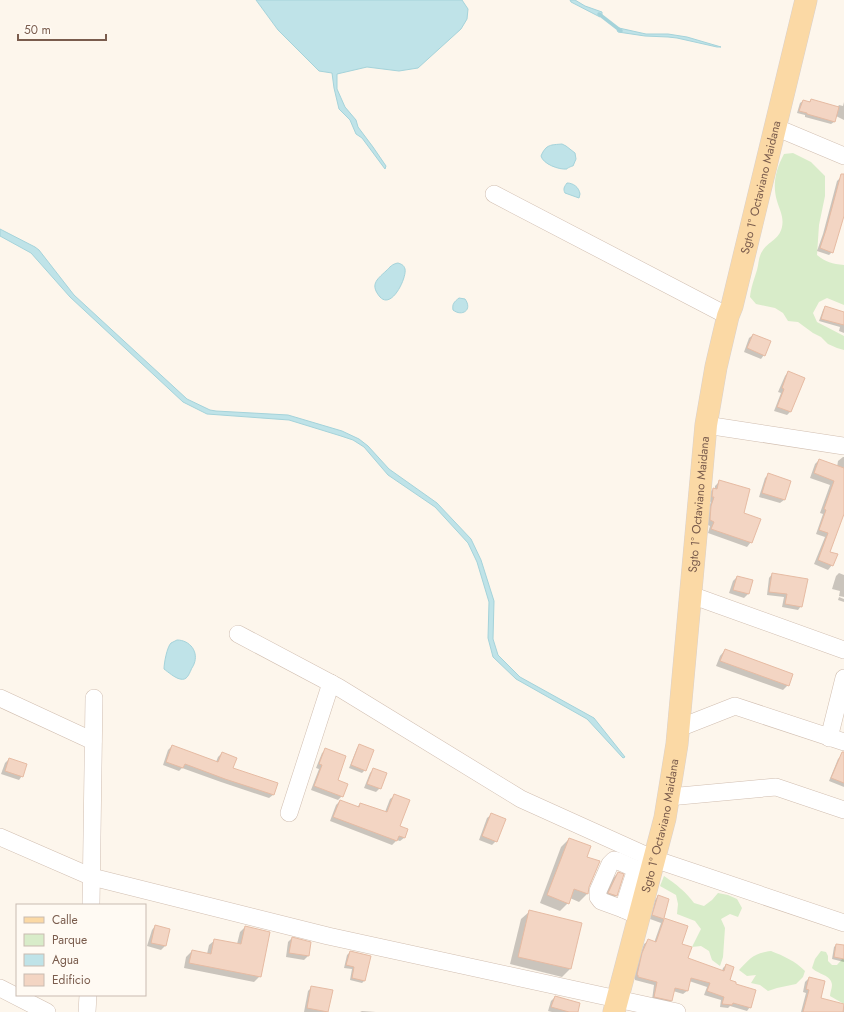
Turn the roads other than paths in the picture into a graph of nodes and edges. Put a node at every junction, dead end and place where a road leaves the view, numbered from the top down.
1 (806, 0) edge
2 (775, 127) junction
3 (844, 156) edge
4 (494, 194) dead end
5 (728, 316) junction
6 (706, 425) junction
7 (844, 446) edge
8 (691, 596) junction
9 (238, 634) dead end
10 (844, 650) edge
11 (844, 678) edge
12 (331, 683) junction
13 (0, 698) edge
14 (94, 698) dead end
15 (679, 728) junction
16 (837, 740) edge
17 (93, 741) junction
18 (669, 797) junction
19 (844, 810) edge
20 (289, 813) dead end
21 (0, 837) edge
22 (647, 867) junction
23 (92, 877) junction
24 (91, 904) edge
25 (631, 913) junction
26 (844, 923) edge
27 (0, 988) edge
28 (88, 996) edge
29 (616, 1006) edge
30 (47, 1012) edge
31 (87, 1012) edge
32 (677, 1012) edge

1 - 2 main road, Sgto 1° Octaviano Maidana
2 - 3 street
2 - 5 main road, Sgto 1° Octaviano Maidana
4 - 5 street
5 - 6 main road, Sgto 1° Octaviano Maidana
6 - 7 street
6 - 8 main road, Sgto 1° Octaviano Maidana
8 - 10 street
8 - 15 main road, Sgto 1° Octaviano Maidana
9 - 12 street
11 - 16 street
12 - 20 street
12 - 22 street
13 - 17 street
14 - 17 street
15 - 16 street
15 - 18 main road, Sgto 1° Octaviano Maidana
17 - 23 street
18 - 19 street
18 - 22 main road, Sgto 1° Octaviano Maidana
21 - 23 street
22 - 25 main road, Sgto 1° Octaviano Maidana
22 - 25 street
22 - 26 street
23 - 24 street
23 - 29 street
25 - 29 main road, Sgto 1° Octaviano Maidana
27 - 30 street
28 - 31 street
29 - 32 street

